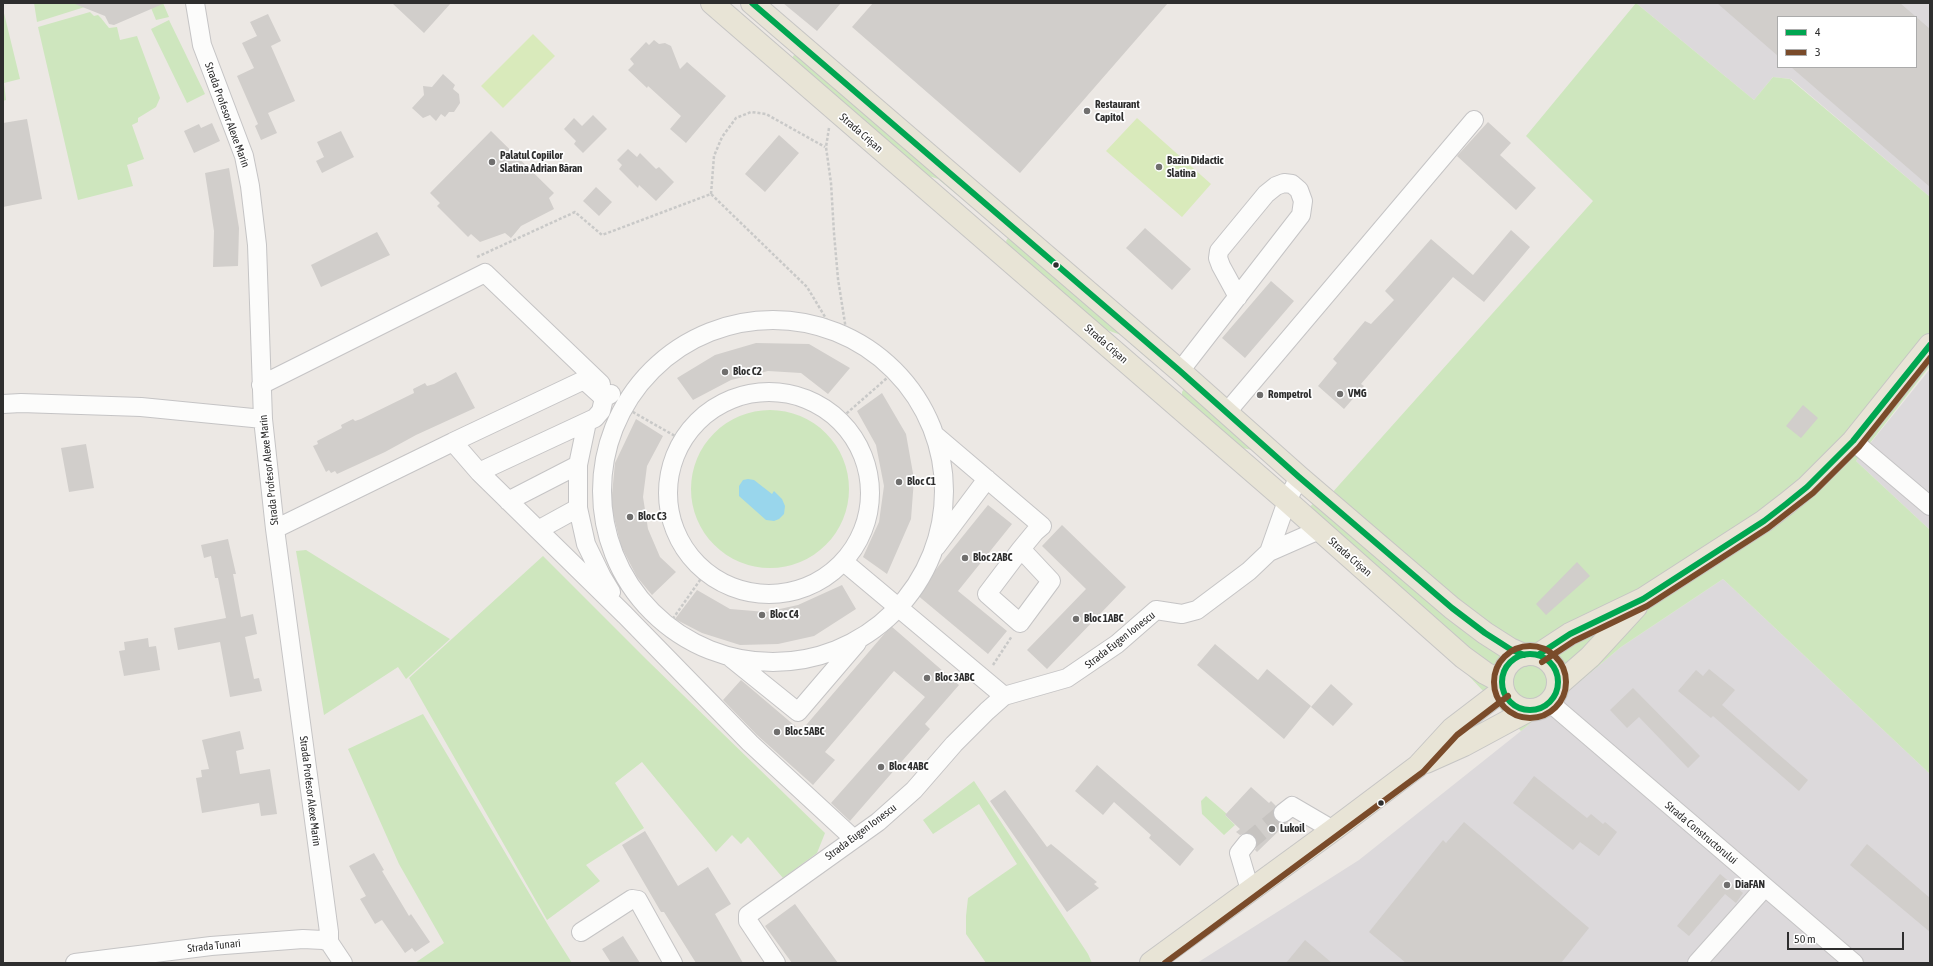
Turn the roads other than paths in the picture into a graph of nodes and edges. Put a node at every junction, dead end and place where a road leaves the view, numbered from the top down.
1 (195, 3) edge
2 (712, 3) edge
3 (756, 5) edge
4 (741, 29) junction
5 (1474, 120) dead end
6 (1238, 297) junction
7 (1930, 345) edge
8 (1180, 371) junction
9 (262, 385) junction
10 (613, 400) junction
11 (3, 404) edge
12 (1227, 412) junction
13 (263, 419) junction
14 (587, 422) junction
15 (935, 435) junction
16 (1853, 441) junction
17 (453, 442) junction
18 (578, 465) junction
19 (479, 472) junction
20 (1299, 477) junction
21 (987, 479) junction
22 (508, 501) junction
23 (1287, 501) junction
24 (1930, 506) edge
25 (578, 508) junction
26 (275, 529) junction
27 (538, 530) junction
28 (1319, 530) junction
29 (1021, 549) junction
30 (934, 551) junction
31 (1269, 552) junction
32 (844, 562) junction
33 (1644, 599) junction
34 (898, 608) junction
35 (625, 615) junction
36 (860, 639) junction
37 (1531, 655) junction
38 (731, 658) junction
39 (1503, 686) junction
40 (1553, 694) junction
41 (1004, 696) junction
42 (1528, 710) junction
43 (1418, 766) junction
44 (1283, 813) tunnel mouth
45 (1333, 830) junction
46 (854, 839) junction
47 (1247, 843) tunnel mouth
48 (1765, 887) junction
49 (1250, 890) junction
50 (581, 932) dead end
51 (329, 942) junction
52 (75, 963) edge
53 (342, 963) edge
54 (673, 963) edge
55 (776, 963) edge
56 (1150, 963) edge
57 (1697, 963) edge
58 (1854, 963) edge

1 - 9 street, Strada Profesor Alexe Marin
2 - 4 main road, Strada Crișan
3 - 4 street
3 - 8 main road
4 - 23 main road, Strada Crișan
5 - 12 street
6 - 6 street
6 - 8 street
7 - 16 main road
8 - 12 main road
9 - 10 street
9 - 13 street, Strada Profesor Alexe Marin
10 - 14 street
10 - 15 street
10 - 17 street
10 - 38 street
11 - 13 street
12 - 20 main road
13 - 26 street, Strada Profesor Alexe Marin
14 - 18 street
14 - 19 street
15 - 21 street
15 - 30 street
16 - 24 street
16 - 33 main road
17 - 19 street
17 - 26 street
18 - 22 street
18 - 25 street
19 - 22 street
20 - 23 street, Strada Eugen Ionescu
20 - 37 main road
21 - 29 street
21 - 30 street
22 - 27 street
23 - 28 main road, Strada Crișan
23 - 31 street, Strada Eugen Ionescu
25 - 27 street
25 - 35 street
26 - 51 street, Strada Profesor Alexe Marin
27 - 35 street
28 - 31 street, Strada Eugen Ionescu
28 - 39 main road, Strada Crișan
29 - 29 street
30 - 34 street
31 - 41 street, Strada Eugen Ionescu
32 - 32 street
32 - 34 street
33 - 37 main road
33 - 40 main road
34 - 36 street
34 - 41 street
35 - 46 street
36 - 38 street
36 - 38 street
37 - 39 main road
37 - 40 main road
39 - 42 main road
39 - 43 main road
40 - 42 main road
40 - 48 street, Strada Constructorului
41 - 46 street, Strada Eugen Ionescu
42 - 43 main road
43 - 45 main road
44 - 45 street
45 - 49 main road
46 - 55 street, Strada Eugen Ionescu
47 - 49 street
48 - 57 street
48 - 58 street, Strada Constructorului
49 - 56 main road
50 - 54 street
51 - 52 street, Strada Tunari
51 - 53 street

